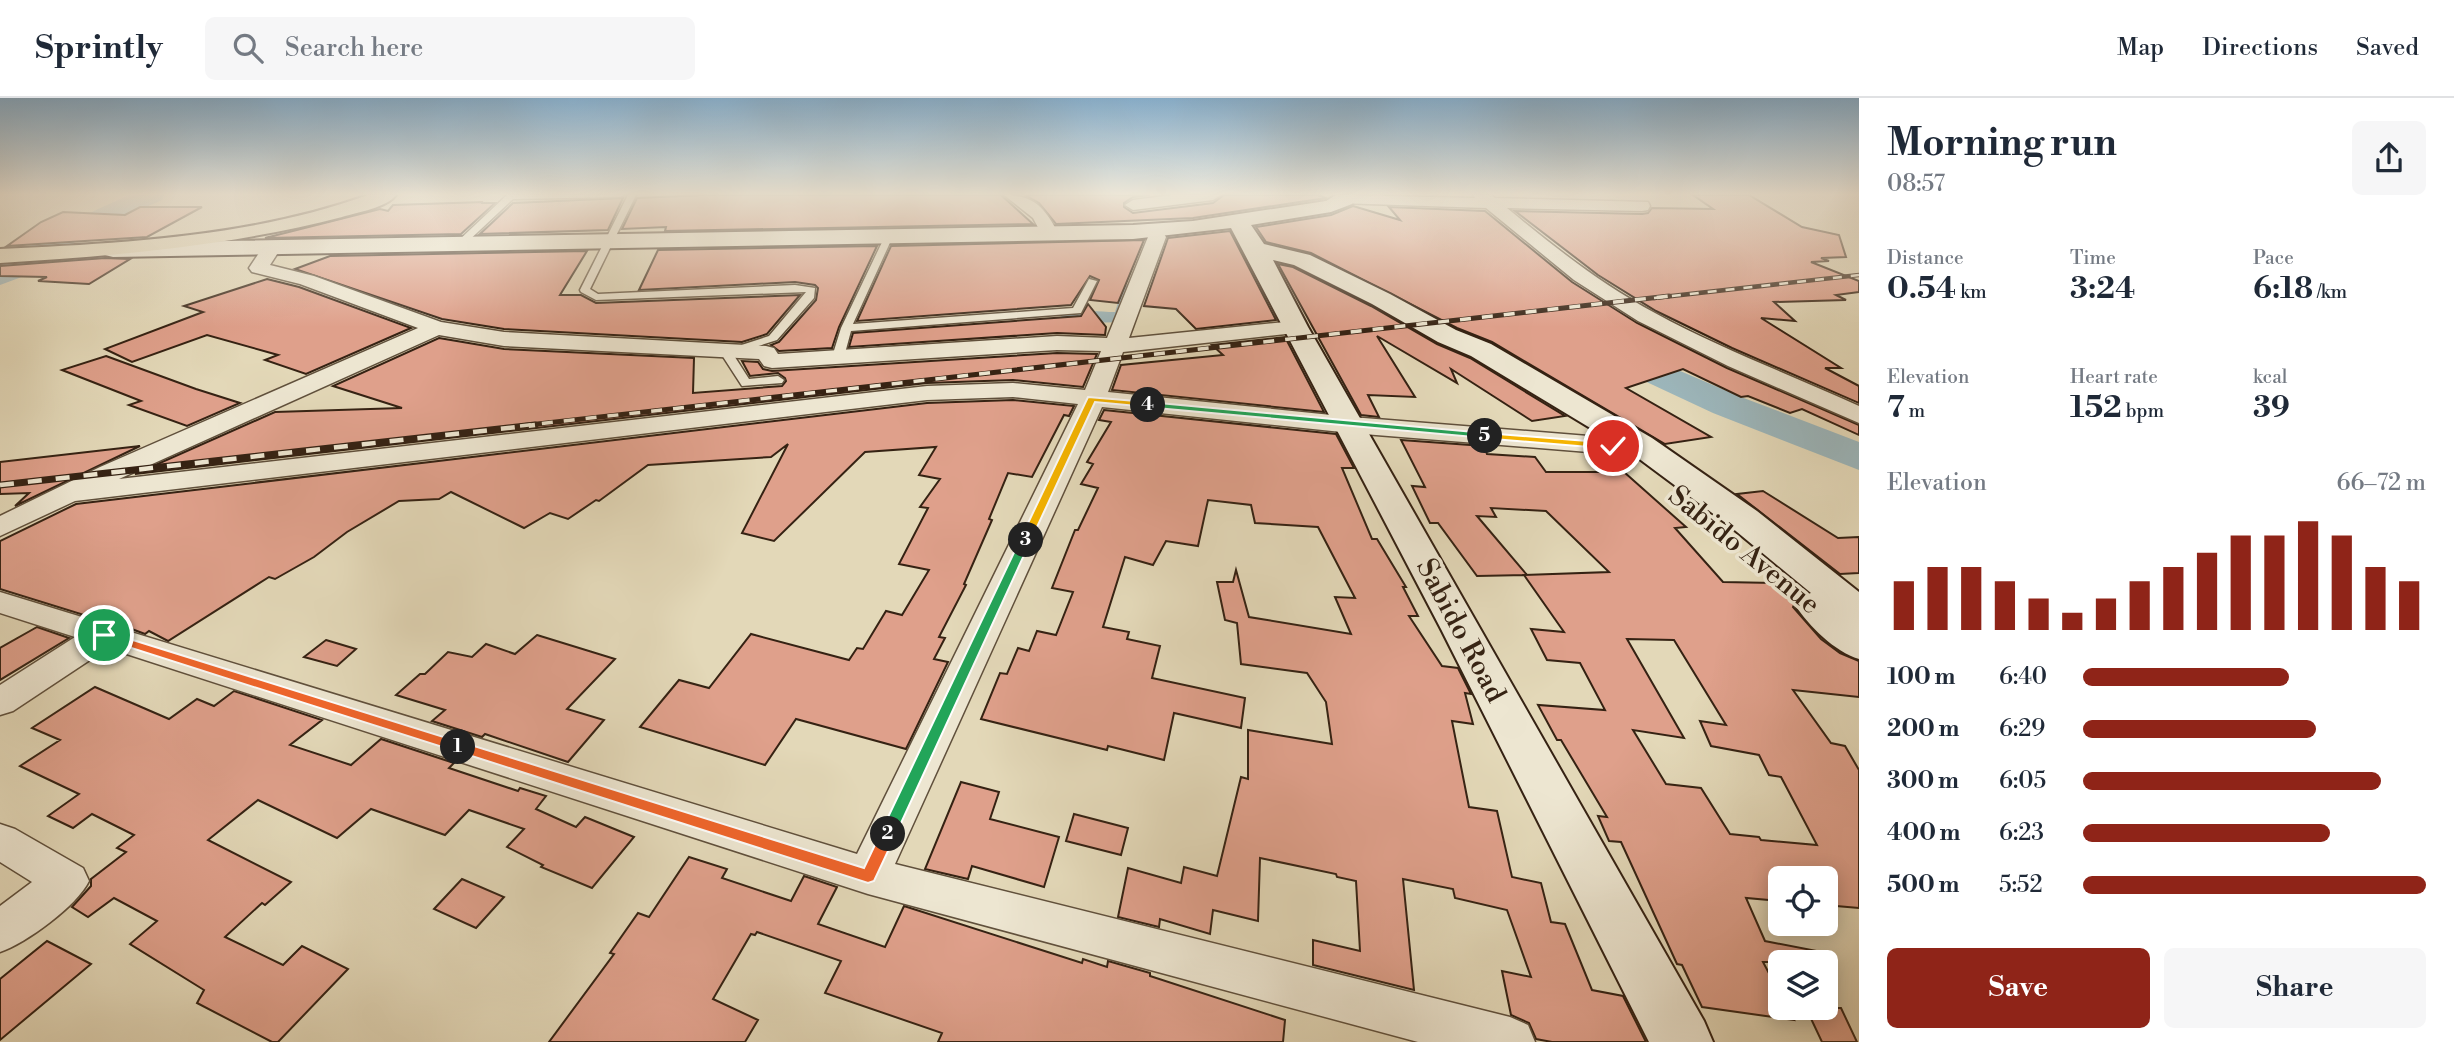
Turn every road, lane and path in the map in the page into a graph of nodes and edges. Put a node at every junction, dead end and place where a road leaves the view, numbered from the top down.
1 (186, 239) edge
2 (465, 239) edge
3 (609, 239) edge
4 (745, 239) edge
5 (888, 239) edge
6 (1156, 239) edge
7 (1245, 239) edge
8 (1267, 239) edge
9 (1532, 239) edge
10 (607, 242) junction
11 (460, 244) junction
12 (272, 248) junction
13 (113, 250) junction
14 (9, 256) edge
15 (1092, 281) dead end
16 (1294, 327) junction
17 (436, 328) junction
18 (846, 328) junction
19 (1116, 346) junction
20 (726, 352) junction
21 (838, 357) junction
22 (778, 380) dead end
23 (1091, 399) junction
24 (1859, 415) edge
25 (1351, 425) junction
26 (1627, 446) junction
27 (65, 494) junction
28 (0, 527) edge
29 (7, 610) edge
30 (1857, 631) edge
31 (104, 635) junction
32 (0, 702) edge
33 (0, 841) edge
34 (868, 876) junction
35 (0, 932) edge
36 (1510, 1042) edge
37 (1682, 1042) edge

1 - 13 highway
2 - 11 lane
3 - 10 lane
4 - 10 main road
5 - 18 lane
6 - 19 street
7 - 16 main road, Sabido Road
8 - 26 main road, Sabido Avenue
9 - 24 street
10 - 11 main road
10 - 20 lane
11 - 12 main road
12 - 13 main road
12 - 17 street
13 - 14 highway
15 - 18 lane
16 - 19 street
16 - 25 main road, Sabido Road
17 - 20 street
17 - 27 street
18 - 21 lane
19 - 21 street
19 - 23 street
20 - 21 street
20 - 22 lane
23 - 25 street
23 - 27 street
23 - 34 street
25 - 26 street
25 - 37 main road, Sabido Road
26 - 30 main road, Sabido Avenue
27 - 28 street
29 - 31 street
31 - 32 street
31 - 34 street
33 - 35 street
34 - 36 street

